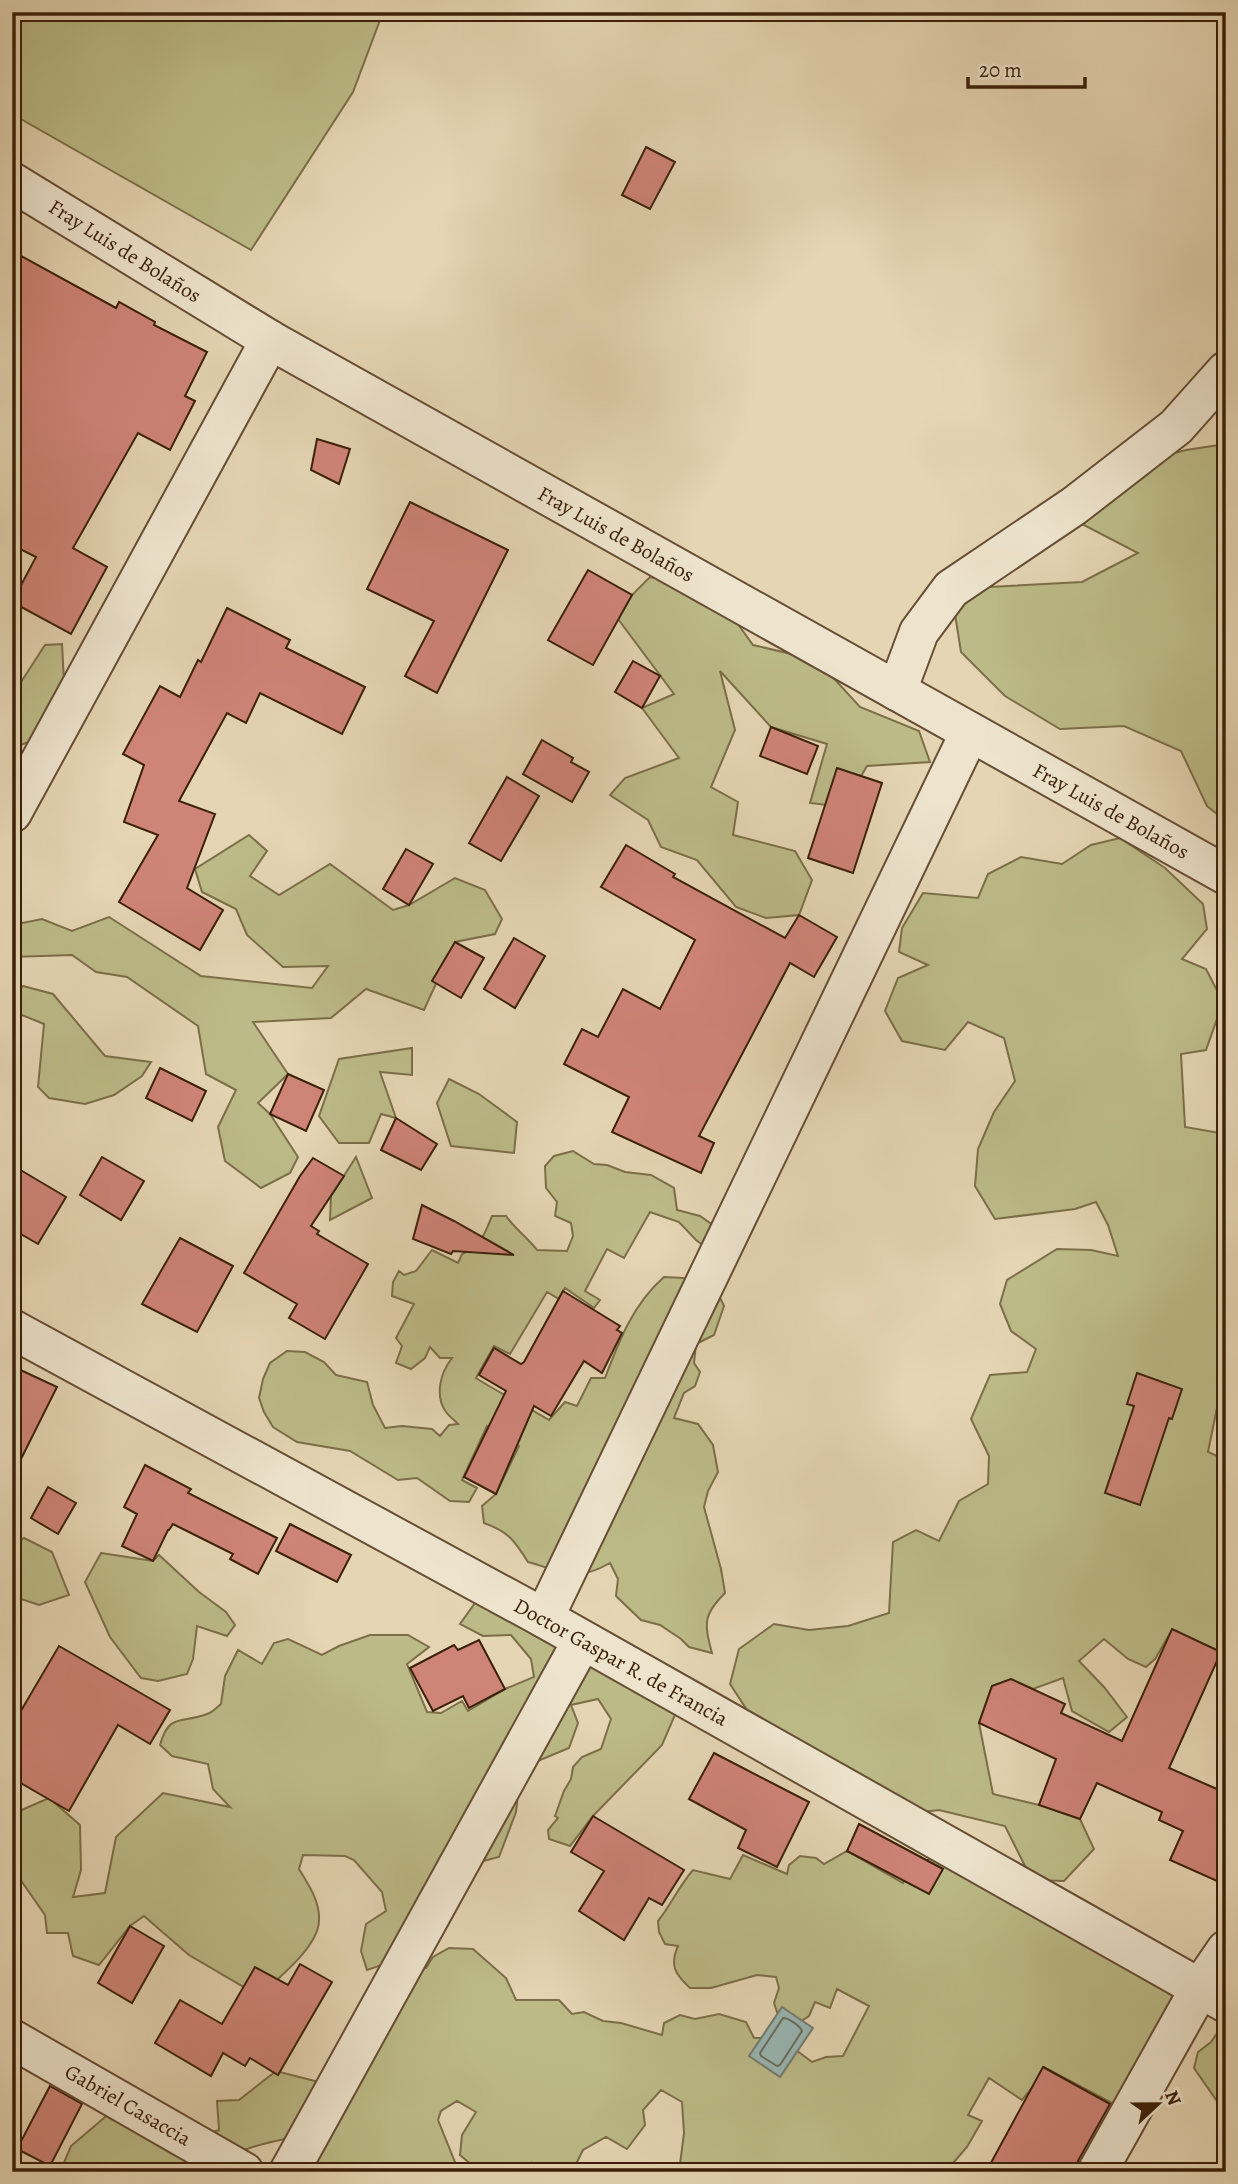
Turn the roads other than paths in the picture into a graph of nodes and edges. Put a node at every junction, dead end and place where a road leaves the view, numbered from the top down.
1 (12, 182) edge
2 (270, 340) junction
3 (1226, 371) edge
4 (897, 691) junction
5 (970, 732) junction
6 (12, 813) edge
7 (1226, 875) edge
8 (12, 1329) edge
9 (544, 1618) junction
10 (582, 1641) junction
11 (1226, 1950) edge
12 (1213, 1995) edge
13 (12, 2039) edge
14 (244, 2172) edge
15 (289, 2172) edge
16 (1097, 2172) edge

1 - 2 street, Fray Luis de Bolaños
2 - 4 street, Fray Luis de Bolaños
2 - 6 street
3 - 4 street
4 - 5 street, Fray Luis de Bolaños
5 - 7 street, Fray Luis de Bolaños
5 - 9 street
8 - 9 street, Doctor Gaspar R. de Francia
9 - 10 street, Doctor Gaspar R. de Francia
10 - 12 street, Doctor Gaspar R. de Francia
10 - 15 street
11 - 12 street
12 - 16 street
13 - 14 street, Gabriel Casaccia

